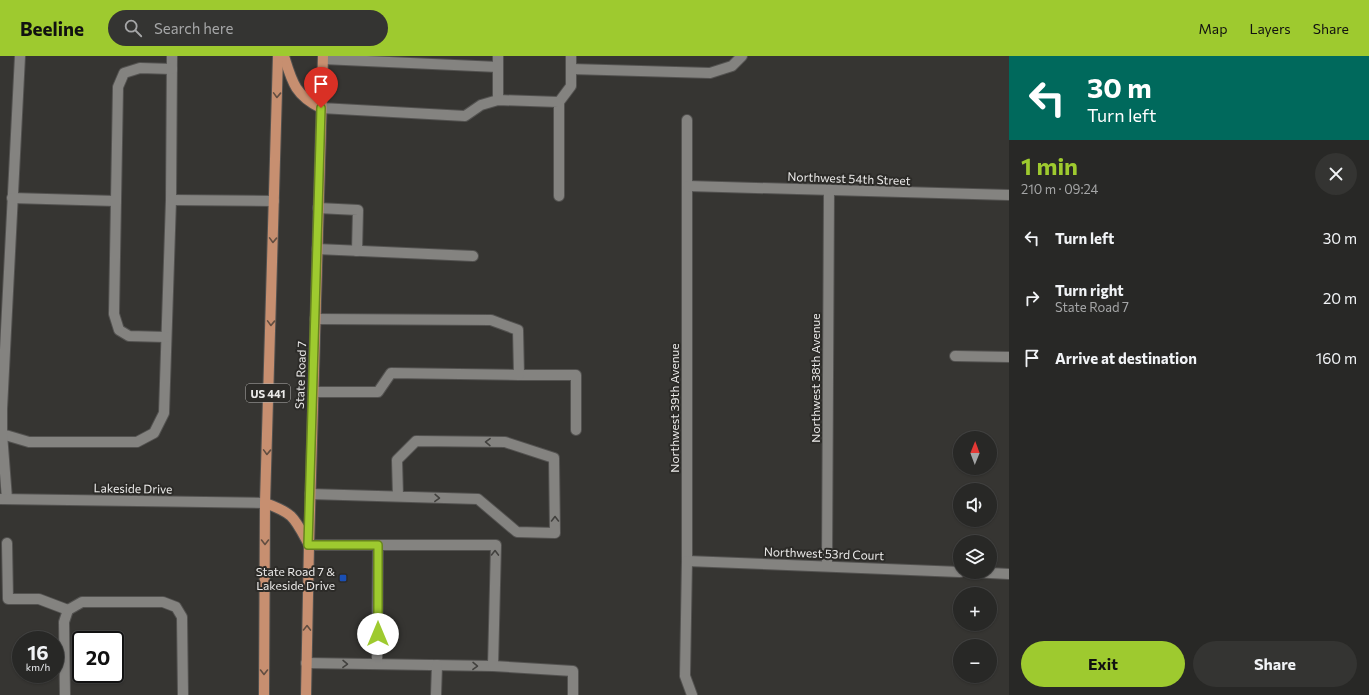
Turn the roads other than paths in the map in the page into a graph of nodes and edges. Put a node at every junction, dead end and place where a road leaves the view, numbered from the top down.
1 (20, 56) edge
2 (172, 56) edge
3 (278, 56) edge
4 (284, 56) edge
5 (498, 56) edge
6 (571, 56) edge
7 (742, 56) edge
8 (323, 58) edge
9 (370, 59) edge
10 (498, 67) junction
11 (172, 69) junction
12 (571, 69) junction
13 (498, 100) junction
14 (559, 102) junction
15 (321, 108) junction
16 (687, 120) dead end
17 (688, 186) junction
18 (829, 191) junction
19 (1009, 195) edge
20 (559, 196) dead end
21 (12, 198) junction
22 (171, 200) junction
23 (116, 201) junction
24 (274, 201) junction
25 (318, 208) junction
26 (317, 249) junction
27 (357, 251) junction
28 (473, 256) dead end
29 (315, 319) junction
30 (166, 337) junction
31 (955, 356) dead end
32 (1009, 357) edge
33 (519, 375) junction
34 (313, 392) junction
35 (576, 430) dead end
36 (2, 434) junction
37 (310, 494) junction
38 (398, 496) junction
39 (3, 499) edge
40 (265, 503) junction
41 (7, 543) dead end
42 (308, 545) junction
43 (378, 545) junction
44 (687, 561) junction
45 (828, 566) junction
46 (953, 572) edge
47 (997, 573) edge
48 (1009, 574) edge
49 (68, 610) junction
50 (306, 663) junction
51 (377, 664) junction
52 (437, 665) junction
53 (493, 666) junction
54 (65, 695) edge
55 (183, 695) edge
56 (264, 695) edge
57 (306, 695) edge
58 (436, 695) edge
59 (573, 695) edge
60 (692, 695) edge

1 - 21 street
2 - 11 street
3 -> 24 main road, US 441
4 - 15 main road
5 - 10 street
6 - 12 street
7 - 12 street
8 - 9 street
8 - 15 main road, State Road 7
9 - 10 street
10 - 13 street
11 - 22 street
11 - 23 street
12 - 14 street
13 - 14 street
13 - 15 street
14 - 20 street
15 - 25 main road, State Road 7
16 - 17 street, Northwest 39th Avenue
17 - 18 street, Northwest 54th Street
17 - 44 street, Northwest 39th Avenue
18 - 19 street, Northwest 54th Street
18 - 45 street, Northwest 38th Avenue
21 - 23 street
21 - 36 street
22 - 24 street
22 - 30 street
23 - 30 street
24 -> 40 main road, US 441
25 - 26 main road, State Road 7
25 - 27 street
26 - 27 street
26 - 29 main road, State Road 7
27 - 28 street
29 - 33 street
29 - 34 main road, State Road 7
30 - 36 street
31 - 32 street
33 - 34 street
33 - 35 street
34 - 37 main road, State Road 7
36 - 39 street
37 - 38 street
37 - 42 main road, State Road 7
38 -> 38 street
39 - 40 street, Lakeside Drive
40 - 42 main road
40 -> 56 main road, US 441
41 - 49 street
42 - 43 street
50 -> 42 main road, State Road 7
43 - 51 street
53 -> 43 street
44 - 45 street, Northwest 53rd Court
44 - 60 street, Northwest 39th Avenue
45 - 46 street, Northwest 53rd Court
47 - 48 street
49 - 54 street
49 - 55 street
50 -> 51 street
50 - 57 main road, State Road 7
51 - 52 street
52 -> 53 street
52 - 58 street
53 - 59 street

